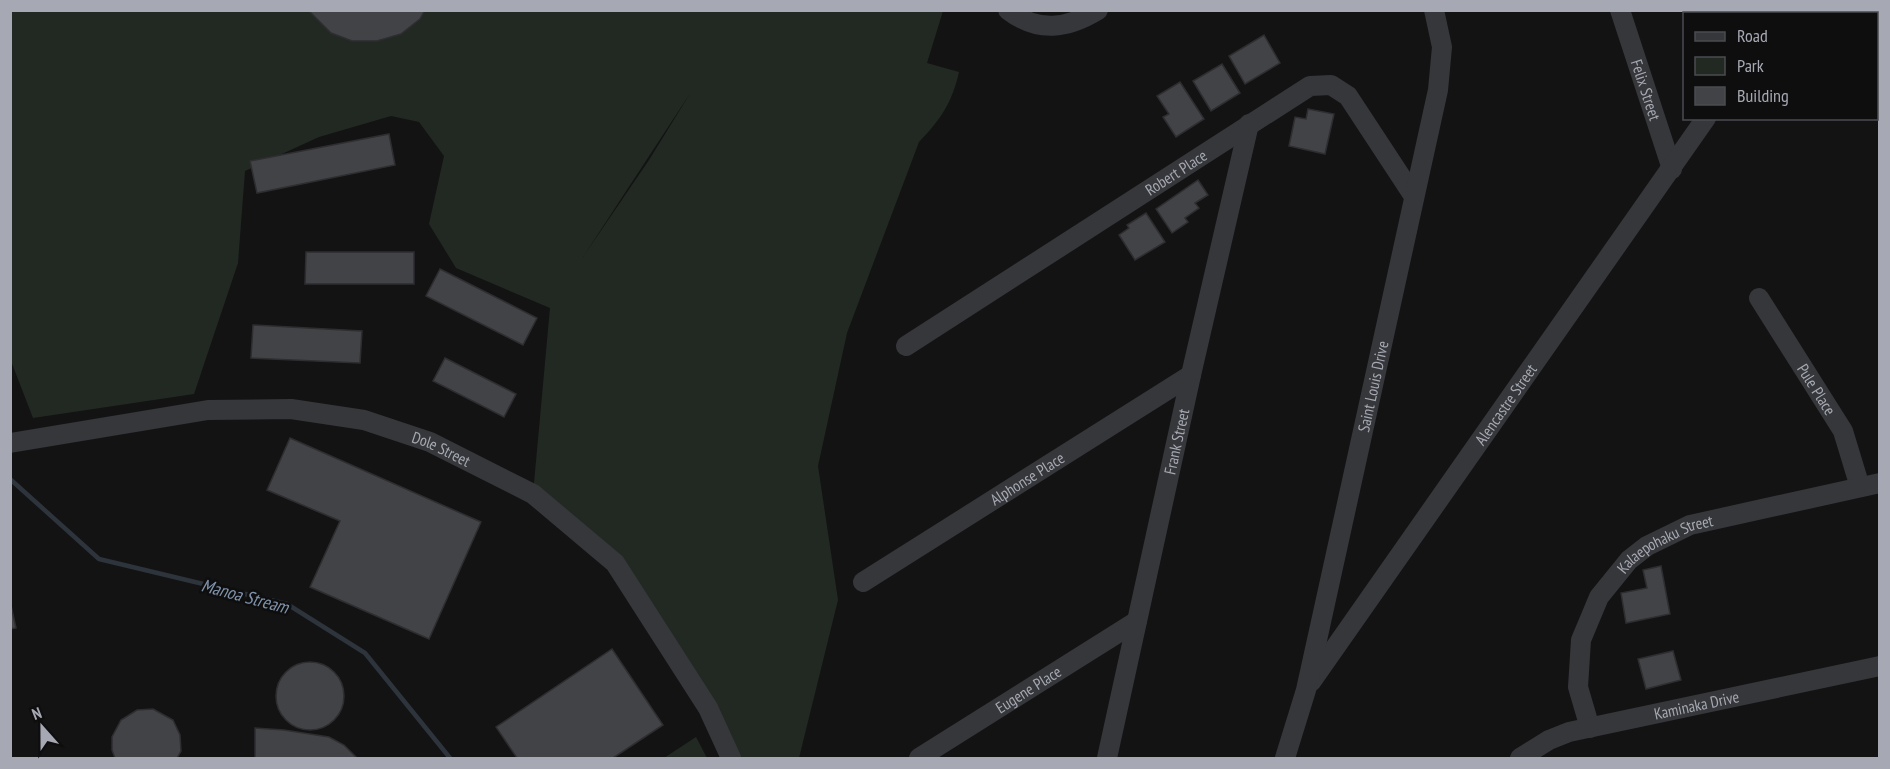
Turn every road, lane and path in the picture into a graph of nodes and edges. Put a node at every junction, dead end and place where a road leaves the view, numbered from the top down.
1 (1008, 10) edge
2 (1098, 10) edge
3 (1434, 10) edge
4 (1620, 10) edge
5 (1705, 120) edge
6 (1249, 124) junction
7 (1672, 169) junction
8 (1413, 195) junction
9 (1759, 298) dead end
10 (906, 346) dead end
11 (1191, 375) junction
12 (10, 443) edge
13 (1880, 483) edge
14 (1860, 487) junction
15 (863, 582) dead end
16 (1137, 621) junction
17 (1880, 666) edge
18 (1306, 690) junction
19 (1590, 728) junction
20 (731, 759) edge
21 (919, 759) edge
22 (1107, 759) edge
23 (1286, 759) edge
24 (1520, 759) edge

1 - 2 street
3 - 8 street, Saint Louis Drive
4 - 7 street, Felix Street
5 - 7 street, Alencastre Street
6 - 8 street, Robert Place
6 - 10 street, Robert Place
6 - 11 street, Frank Street
7 - 18 street, Alencastre Street
8 - 18 street, Saint Louis Drive
9 - 14 street, Pule Place
11 - 15 street, Alphonse Place
11 - 16 street, Frank Street
12 - 20 street, Dole Street
13 - 14 street, Kalaepohaku Street
14 - 19 street, Kalaepohaku Street
16 - 21 street, Eugene Place
16 - 22 street, Frank Street
17 - 19 street, Kaminaka Drive
18 - 23 street, Saint Louis Drive
19 - 24 street, Kaminaka Drive

